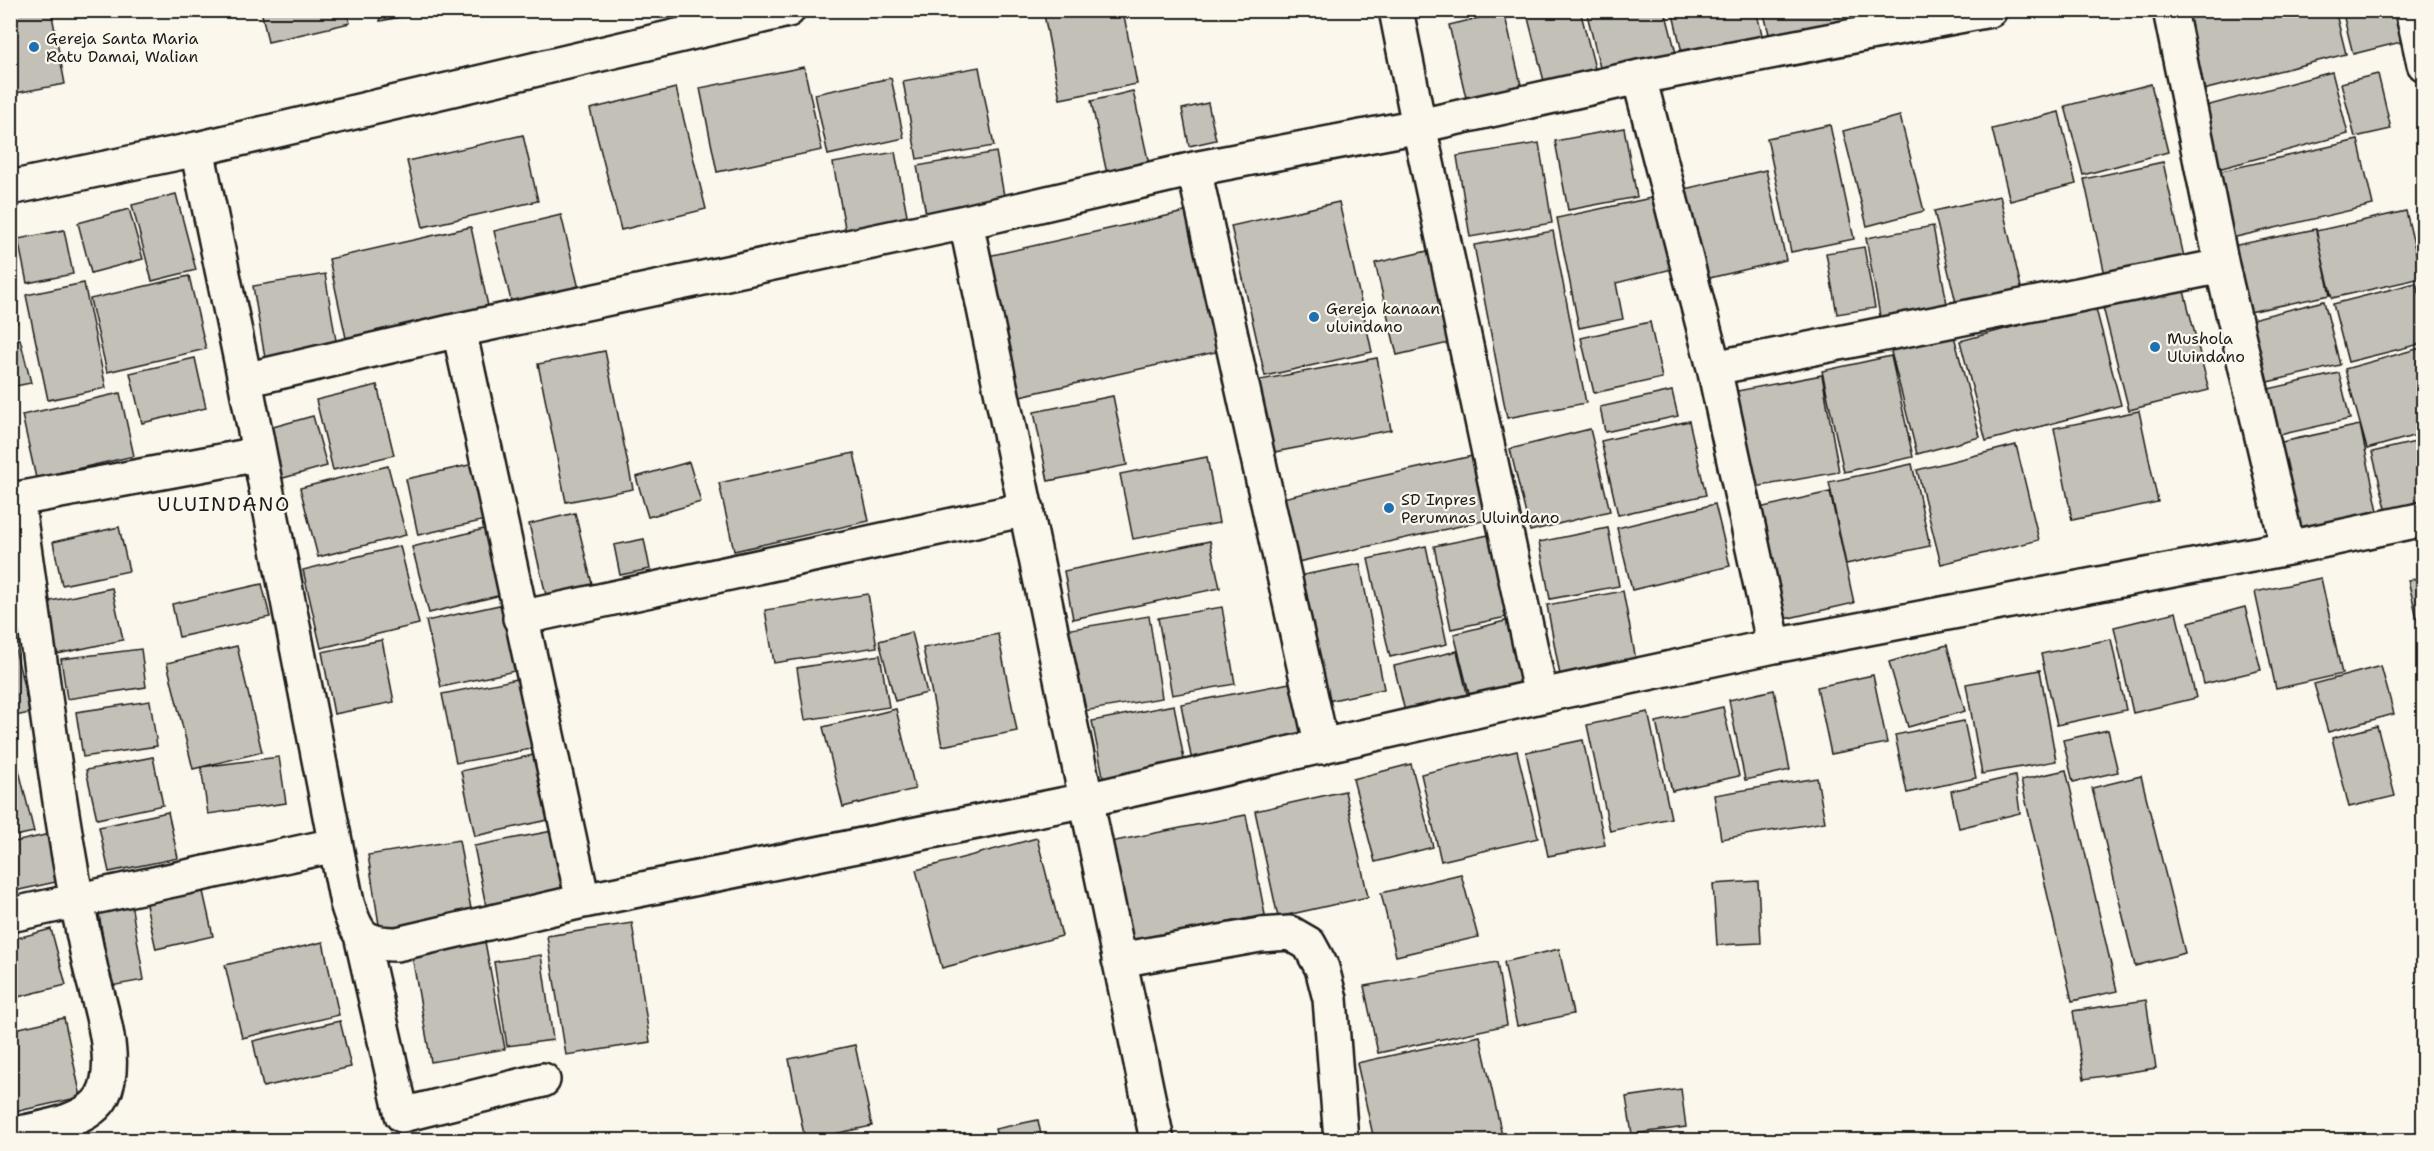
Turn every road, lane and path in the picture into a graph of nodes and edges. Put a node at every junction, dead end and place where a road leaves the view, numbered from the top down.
1 (788, 10) edge
2 (1396, 10) edge
3 (1990, 10) edge
4 (2170, 10) edge
5 (2412, 10) edge
6 (2424, 64) edge
7 (1639, 77) junction
8 (1419, 126) junction
9 (197, 149) junction
10 (1194, 170) junction
11 (10, 188) edge
12 (966, 222) junction
13 (2222, 266) junction
14 (459, 330) junction
15 (1714, 368) junction
16 (245, 380) junction
17 (259, 454) junction
18 (11, 500) edge
19 (1027, 509) junction
20 (2424, 519) edge
21 (2288, 548) junction
22 (520, 618) junction
23 (1774, 646) junction
24 (1541, 696) junction
25 (1322, 747) junction
26 (1086, 800) junction
27 (335, 845) junction
28 (583, 901) junction
29 (76, 902) junction
30 (10, 915) edge
31 (361, 935) junction
32 (1119, 960) junction
33 (543, 1080) dead end
34 (10, 1135) edge
35 (1157, 1140) edge
36 (1341, 1140) edge

1 - 9 street
2 - 8 street
3 - 7 street
4 - 13 street
5 - 6 street
7 - 8 street
7 - 15 street
8 - 10 street
8 - 24 street
9 - 11 street
9 - 16 street
10 - 12 street
10 - 25 street
12 - 14 street
12 - 19 street
13 - 15 street
13 - 21 street
14 - 16 street
14 - 22 street
15 - 23 street
16 - 17 street
17 - 18 street
17 - 27 street
18 - 29 street
19 - 22 street
19 - 26 street
20 - 21 street
21 - 23 street
22 - 28 street
23 - 24 street
24 - 25 street
25 - 26 street
26 - 28 street
26 - 32 street
27 - 29 street
27 - 31 street
28 - 31 street
29 - 30 street
29 - 34 street
31 - 33 street
32 - 35 street
32 - 36 street

